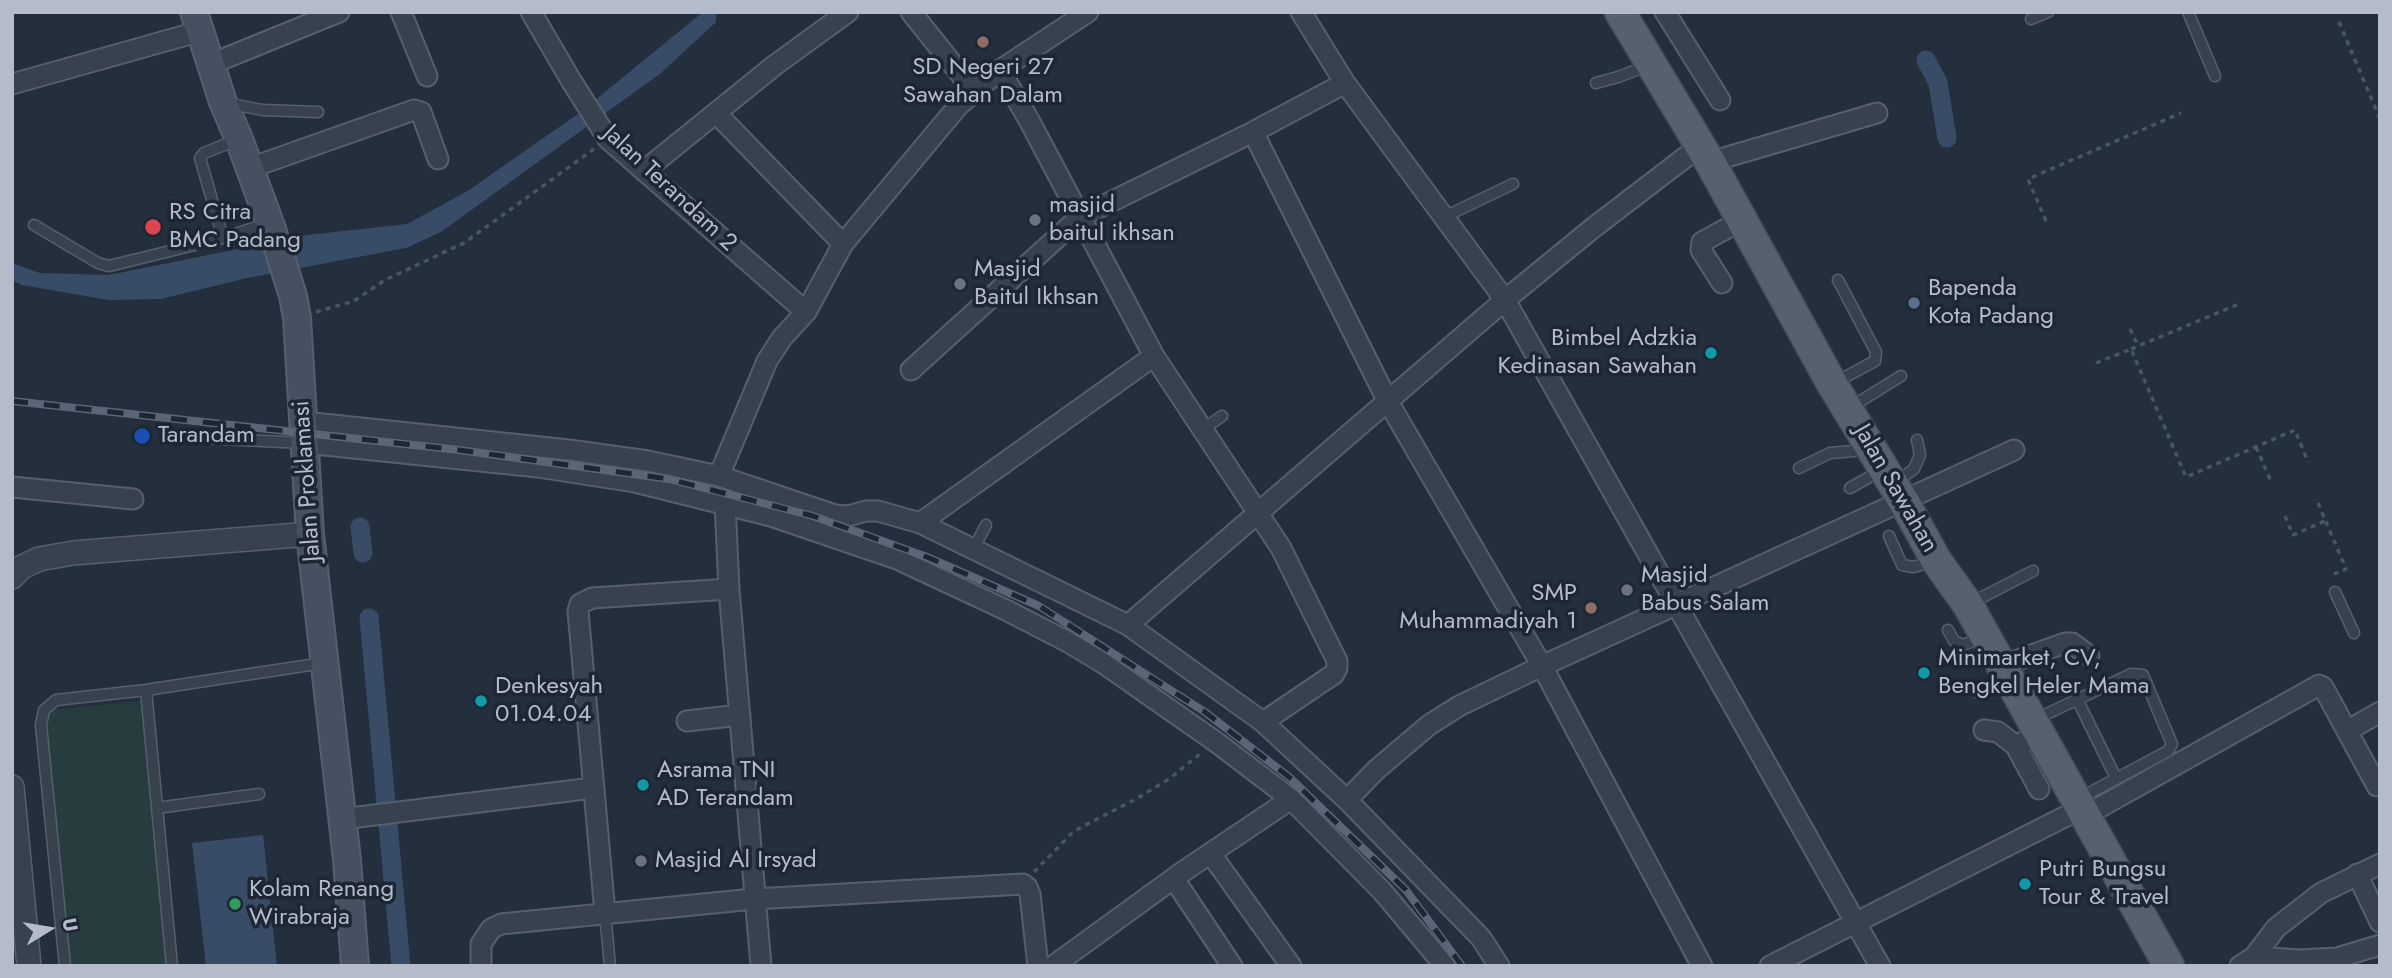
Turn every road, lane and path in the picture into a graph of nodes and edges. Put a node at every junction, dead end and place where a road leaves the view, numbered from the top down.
1 (339, 12) edge
2 (401, 12) edge
3 (531, 12) edge
4 (848, 12) edge
5 (911, 12) edge
6 (1088, 12) edge
7 (1665, 12) edge
8 (2048, 12) edge
9 (2188, 12) edge
10 (1304, 13) edge
11 (1627, 16) edge
12 (2031, 19) dead end
13 (198, 22) edge
14 (2339, 22) dead end
15 (211, 64) junction
16 (1650, 64) junction
17 (1000, 71) junction
18 (426, 76) dead end
19 (2214, 76) dead end
20 (1345, 83) junction
21 (1596, 83) dead end
22 (12, 84) edge
23 (974, 91) junction
24 (1720, 100) dead end
25 (223, 102) junction
26 (318, 112) dead end
27 (716, 113) junction
28 (1877, 113) dead end
29 (2181, 113) dead end
30 (2380, 118) edge
31 (1253, 132) junction
32 (606, 136) junction
33 (240, 139) junction
34 (1705, 154) junction
35 (438, 159) dead end
36 (250, 168) junction
37 (644, 171) junction
38 (1513, 184) dead end
39 (1080, 217) junction
40 (1444, 217) junction
41 (1742, 219) junction
42 (2046, 220) dead end
43 (34, 225) dead end
44 (270, 226) junction
45 (223, 238) junction
46 (843, 244) junction
47 (1838, 280) dead end
48 (1722, 283) dead end
49 (1505, 300) junction
50 (2239, 304) dead end
51 (326, 309) dead end
52 (806, 312) junction
53 (2130, 329) dead end
54 (2138, 346) junction
55 (2131, 349) junction
56 (1154, 356) junction
57 (2096, 363) dead end
58 (911, 370) dead end
59 (1900, 376) dead end
60 (1840, 396) junction
61 (1387, 400) junction
62 (1222, 416) dead end
63 (1202, 430) junction
64 (304, 432) junction
65 (179, 437) dead end
66 (1917, 440) dead end
67 (2256, 447) junction
68 (2014, 450) dead end
69 (2308, 462) dead end
70 (1799, 468) dead end
71 (1887, 475) junction
72 (719, 476) junction
73 (2270, 479) dead end
74 (12, 487) edge
75 (1850, 488) dead end
76 (134, 499) dead end
77 (725, 503) junction
78 (2318, 503) dead end
79 (1259, 513) junction
80 (2285, 516) dead end
81 (2325, 521) junction
82 (920, 523) junction
83 (986, 525) dead end
84 (310, 534) junction
85 (1889, 536) dead end
86 (974, 548) junction
87 (1936, 560) junction
88 (2033, 571) dead end
89 (2334, 574) dead end
90 (12, 577) edge
91 (729, 589) junction
92 (2336, 592) dead end
93 (1678, 605) junction
94 (1968, 605) junction
95 (1128, 625) junction
96 (1948, 631) dead end
97 (2354, 633) dead end
98 (1983, 637) junction
99 (2088, 656) dead end
100 (324, 663) junction
101 (1542, 666) junction
102 (2001, 666) junction
103 (146, 690) junction
104 (2077, 699) junction
105 (2380, 712) edge
106 (740, 715) junction
107 (687, 721) dead end
108 (1263, 722) junction
109 (1984, 730) dead end
110 (2347, 731) junction
111 (2029, 733) junction
112 (1216, 741) junction
113 (2116, 778) junction
114 (2377, 786) dead end
115 (12, 787) edge
116 (593, 789) junction
117 (2039, 789) dead end
118 (259, 794) dead end
119 (1291, 799) junction
120 (1347, 800) junction
121 (157, 808) junction
122 (2082, 808) junction
123 (354, 818) junction
124 (1211, 854) junction
125 (2380, 864) edge
126 (2357, 874) junction
127 (1174, 879) junction
128 (1023, 884) junction
129 (754, 899) junction
130 (605, 913) junction
131 (1857, 921) junction
132 (2380, 922) edge
133 (2380, 945) edge
134 (2247, 961) edge
135 (2336, 962) edge
136 (29, 966) edge
137 (65, 966) edge
138 (172, 966) edge
139 (355, 966) edge
140 (481, 966) edge
141 (610, 966) edge
142 (761, 966) edge
143 (1038, 966) edge
144 (1053, 966) edge
145 (1232, 966) edge
146 (1291, 966) edge
147 (1445, 966) edge
148 (1499, 966) edge
149 (1702, 966) edge
150 (1770, 966) edge
151 (1880, 966) edge
152 (2169, 966) edge

1 - 15 street
2 - 18 street
3 - 32 street, Jalan Terandam 2
4 - 27 street
5 - 23 street
6 - 17 street
7 - 24 street
8 - 12 lane
9 - 19 lane
10 - 20 street
11 - 16 main road, Jalan Sawahan
13 - 15 main road, Jalan Proklamasi
13 - 22 street
14 - 30 path
15 - 25 main road, Jalan Proklamasi
16 - 21 lane
16 - 34 main road, Jalan Sawahan
17 - 23 street
17 - 39 street
20 - 31 street
20 - 40 street
23 - 46 street
25 - 26 lane
25 - 33 main road, Jalan Proklamasi
27 - 37 street
27 - 46 street
28 - 34 street
29 - 42 path
31 - 39 street
31 - 61 street
32 - 37 street, Jalan Terandam 2
32 - 51 path
33 - 36 main road, Jalan Proklamasi
33 - 45 lane
34 - 41 main road, Jalan Sawahan
34 - 49 street
35 - 36 street
36 - 44 main road, Jalan Proklamasi
37 - 52 street, Jalan Terandam 2
38 - 40 lane
39 - 56 street
39 - 58 street
40 - 49 street
41 - 48 street
41 - 60 main road, Jalan Sawahan
43 - 45 lane
44 - 45 lane
44 - 64 main road, Jalan Proklamasi
46 - 52 street
47 - 60 lane
49 - 61 street
49 - 93 street
50 - 54 path
52 - 72 street
53 - 54 path
54 - 55 path
55 - 57 path
55 - 67 path
56 - 63 street
56 - 82 street
59 - 60 lane
60 - 71 main road, Jalan Sawahan
61 - 79 street
61 - 101 street
62 - 63 lane
63 - 79 street
64 - 65 lane
64 - 72 street
64 - 77 street
64 - 84 main road, Jalan Proklamasi
66 - 71 lane
67 - 69 path
67 - 73 path
68 - 71 street
70 - 71 lane
71 - 75 lane
71 - 87 main road, Jalan Sawahan
71 - 93 street
72 - 82 street
74 - 76 street
77 - 91 street
77 - 112 street
78 - 81 path
79 - 95 street
79 - 108 street
80 - 81 path
81 - 89 path
82 - 86 street
83 - 86 lane
84 - 90 street
84 - 100 main road, Jalan Proklamasi
85 - 87 lane
86 - 95 street
87 - 94 main road, Jalan Sawahan
88 - 94 lane
91 - 106 street
91 - 116 street
92 - 97 lane
93 - 101 street
93 - 131 street
94 - 98 main road, Jalan Sawahan
95 - 108 street
96 - 98 lane
98 - 102 main road, Jalan Sawahan
99 - 102 street
100 - 103 lane
100 - 123 main road, Jalan Proklamasi
101 - 120 street
101 - 149 street
102 - 111 main road, Jalan Sawahan
103 - 121 lane
103 - 137 lane
104 - 111 lane
104 - 113 lane
104 - 113 lane
105 - 110 street
106 - 107 street
106 - 129 street
108 - 120 street
109 - 111 street
110 - 114 street
110 - 122 street
111 - 117 street
111 - 122 main road, Jalan Sawahan
112 - 119 street
112 - 128 path
113 - 122 lane
115 - 136 street
116 - 123 street
116 - 130 street
118 - 121 lane
119 - 124 street
119 - 147 street
120 - 148 street
121 - 138 lane
122 - 131 street
122 - 152 main road, Jalan Sawahan
123 - 139 main road, Jalan Proklamasi
124 - 127 street
124 - 146 street
125 - 126 street
126 - 132 street
126 - 134 street
127 - 144 street
127 - 145 street
128 - 129 street
128 - 143 street
129 - 130 street
129 - 142 street
130 - 140 street
130 - 141 lane
131 - 150 street
131 - 151 street
133 - 135 street
134 - 135 street

